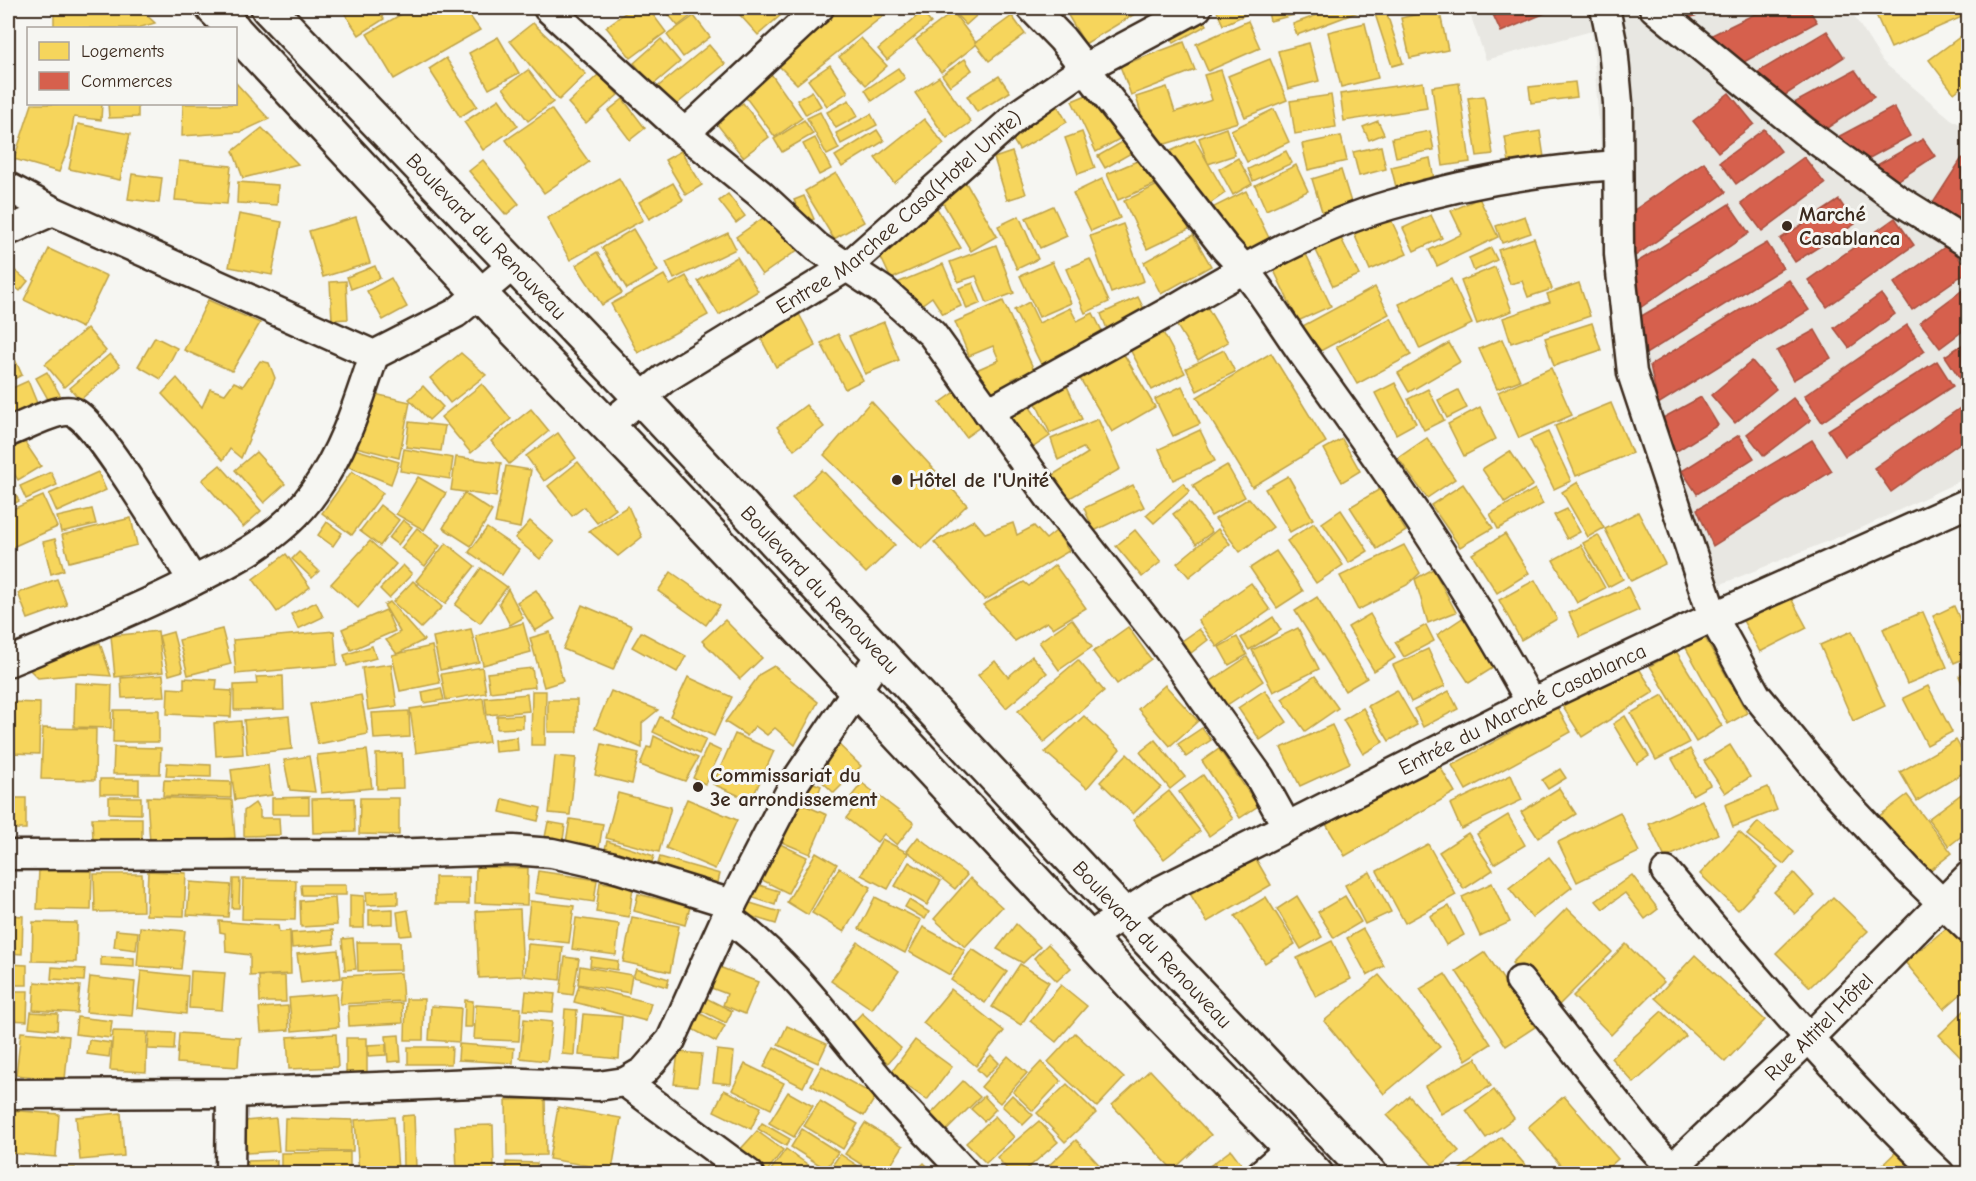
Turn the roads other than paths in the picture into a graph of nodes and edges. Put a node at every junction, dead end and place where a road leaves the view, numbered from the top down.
1 (213, 8) edge
2 (268, 8) edge
3 (548, 8) edge
4 (819, 8) edge
5 (1032, 8) edge
6 (1197, 8) edge
7 (1605, 8) edge
8 (1654, 8) edge
9 (231, 27) edge
10 (237, 33) edge
11 (1085, 68) junction
12 (685, 133) junction
13 (1618, 165) junction
14 (8, 187) edge
15 (52, 211) junction
16 (8, 231) edge
17 (1968, 243) edge
18 (513, 265) junction
19 (848, 266) junction
20 (1245, 269) junction
21 (480, 294) junction
22 (374, 355) junction
23 (640, 397) junction
24 (988, 412) junction
25 (607, 426) junction
26 (8, 432) edge
27 (1968, 503) edge
28 (193, 581) junction
29 (1713, 617) junction
30 (881, 654) junction
31 (8, 662) edge
32 (856, 689) junction
33 (1531, 702) junction
34 (1286, 825) junction
35 (8, 855) edge
36 (1666, 872) dead end
37 (1968, 877) edge
38 (1943, 904) junction
39 (729, 910) junction
40 (1124, 915) junction
41 (1968, 928) edge
42 (1089, 937) junction
43 (1520, 981) dead end
44 (1811, 1036) junction
45 (625, 1082) junction
46 (231, 1093) junction
47 (8, 1094) edge
48 (1291, 1148) junction
49 (1671, 1172) edge
50 (230, 1173) edge
51 (749, 1173) edge
52 (966, 1173) edge
53 (1261, 1173) edge
54 (1316, 1173) edge
55 (1370, 1173) edge
56 (1940, 1173) edge

1 - 9 highway, Boulevard du Renouveau
2 - 18 highway, Boulevard du Renouveau
3 - 12 street
4 - 12 street
5 - 11 street
6 - 11 street, Entree Marchee Casa(Hotel Unite)
7 - 13 street
8 - 17 street
10 - 21 highway, Boulevard du Renouveau
11 - 19 street, Entree Marchee Casa(Hotel Unite)
11 - 20 street
12 - 19 street
13 - 20 street
13 - 29 street
14 - 15 street
15 - 16 street
15 - 22 street
18 - 21 street
18 - 23 highway, Boulevard du Renouveau
19 - 23 street, Entree Marchee Casa(Hotel Unite)
19 - 24 street
20 - 24 street
20 - 33 street
21 - 22 street
21 - 25 highway, Boulevard du Renouveau
22 - 28 street
23 - 25 street, Entree Marchee Casa(Hotel Unite)
23 - 30 highway, Boulevard du Renouveau
24 - 34 street
25 - 32 highway, Boulevard du Renouveau
26 - 28 street
27 - 29 street, Entrée du Marché Casablanca
28 - 31 street
29 - 33 street, Entrée du Marché Casablanca
29 - 38 street
30 - 32 street
30 - 40 highway, Boulevard du Renouveau
32 - 39 street
32 - 42 highway, Boulevard du Renouveau
33 - 34 street, Entrée du Marché Casablanca
34 - 40 street, Entrée du Marché Casablanca
35 - 39 street
36 - 44 street
37 - 38 street, Rue Altitel Hôtel
38 - 41 street
38 - 44 street, Rue Altitel Hôtel
39 - 45 street
39 - 52 street
40 - 42 street, Entrée du Marché Casablanca
40 - 55 highway, Boulevard du Renouveau
42 - 48 highway, Boulevard du Renouveau
43 - 49 street
44 - 49 street, Rue Altitel Hôtel
44 - 56 street
45 - 46 street
45 - 51 street
46 - 47 street
46 - 50 street
48 - 53 street
48 - 54 highway, Boulevard du Renouveau

